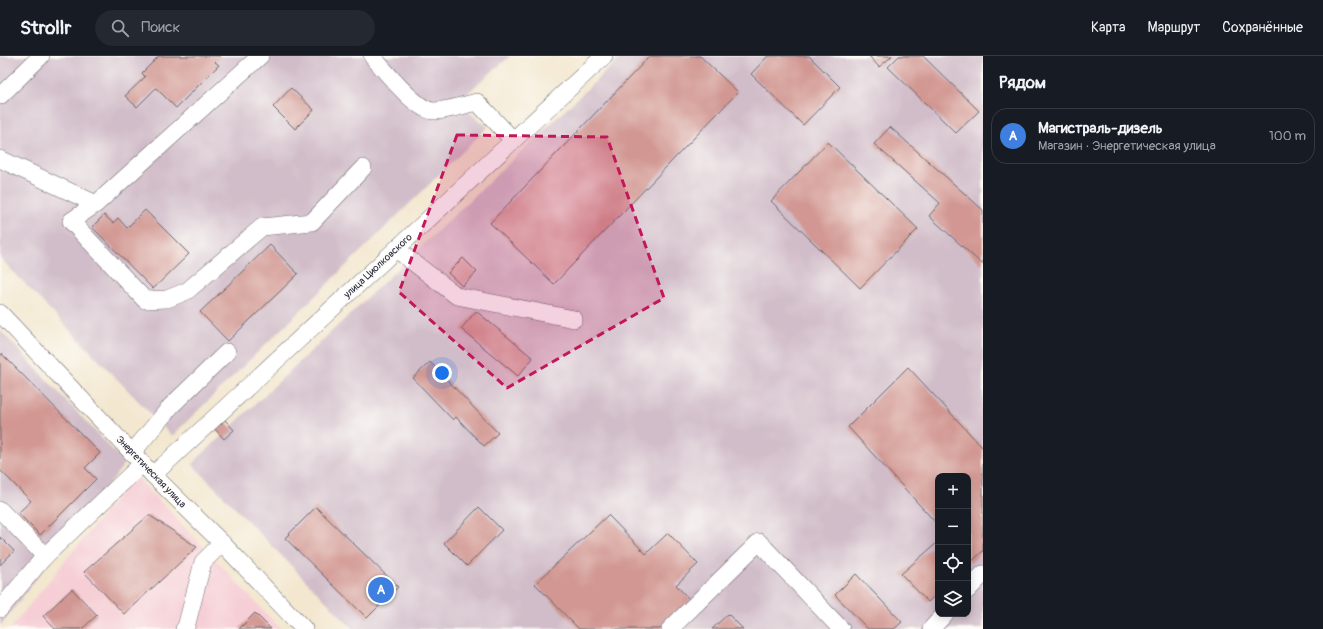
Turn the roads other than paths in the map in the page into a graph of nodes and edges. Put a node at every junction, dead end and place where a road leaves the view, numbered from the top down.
1 (41, 56) edge
2 (260, 56) edge
3 (372, 56) edge
4 (604, 56) edge
5 (0, 96) edge
6 (513, 140) junction
7 (0, 159) edge
8 (363, 168) dead end
9 (96, 204) junction
10 (396, 249) junction
11 (0, 313) edge
12 (574, 319) dead end
13 (227, 352) dead end
14 (142, 464) junction
15 (0, 510) edge
16 (222, 543) junction
17 (45, 556) junction
18 (983, 574) edge
19 (971, 587) edge
20 (0, 609) edge
21 (942, 617) edge
22 (185, 628) edge
23 (304, 629) edge
24 (670, 629) edge
25 (841, 629) edge
26 (930, 629) edge

1 - 5 street
2 - 9 street
3 - 6 street
4 - 6 street, улица Циолковского
6 - 10 street, улица Циолковского
7 - 9 street
8 - 9 street
10 - 12 street
10 - 14 street, улица Циолковского
11 - 14 street, Энергетическая улица
13 - 14 street
14 - 16 street, Энергетическая улица
14 - 17 street
15 - 17 street
16 - 22 street
16 - 23 street, Энергетическая улица
17 - 20 street
18 - 19 street
21 - 26 street
24 - 25 street

